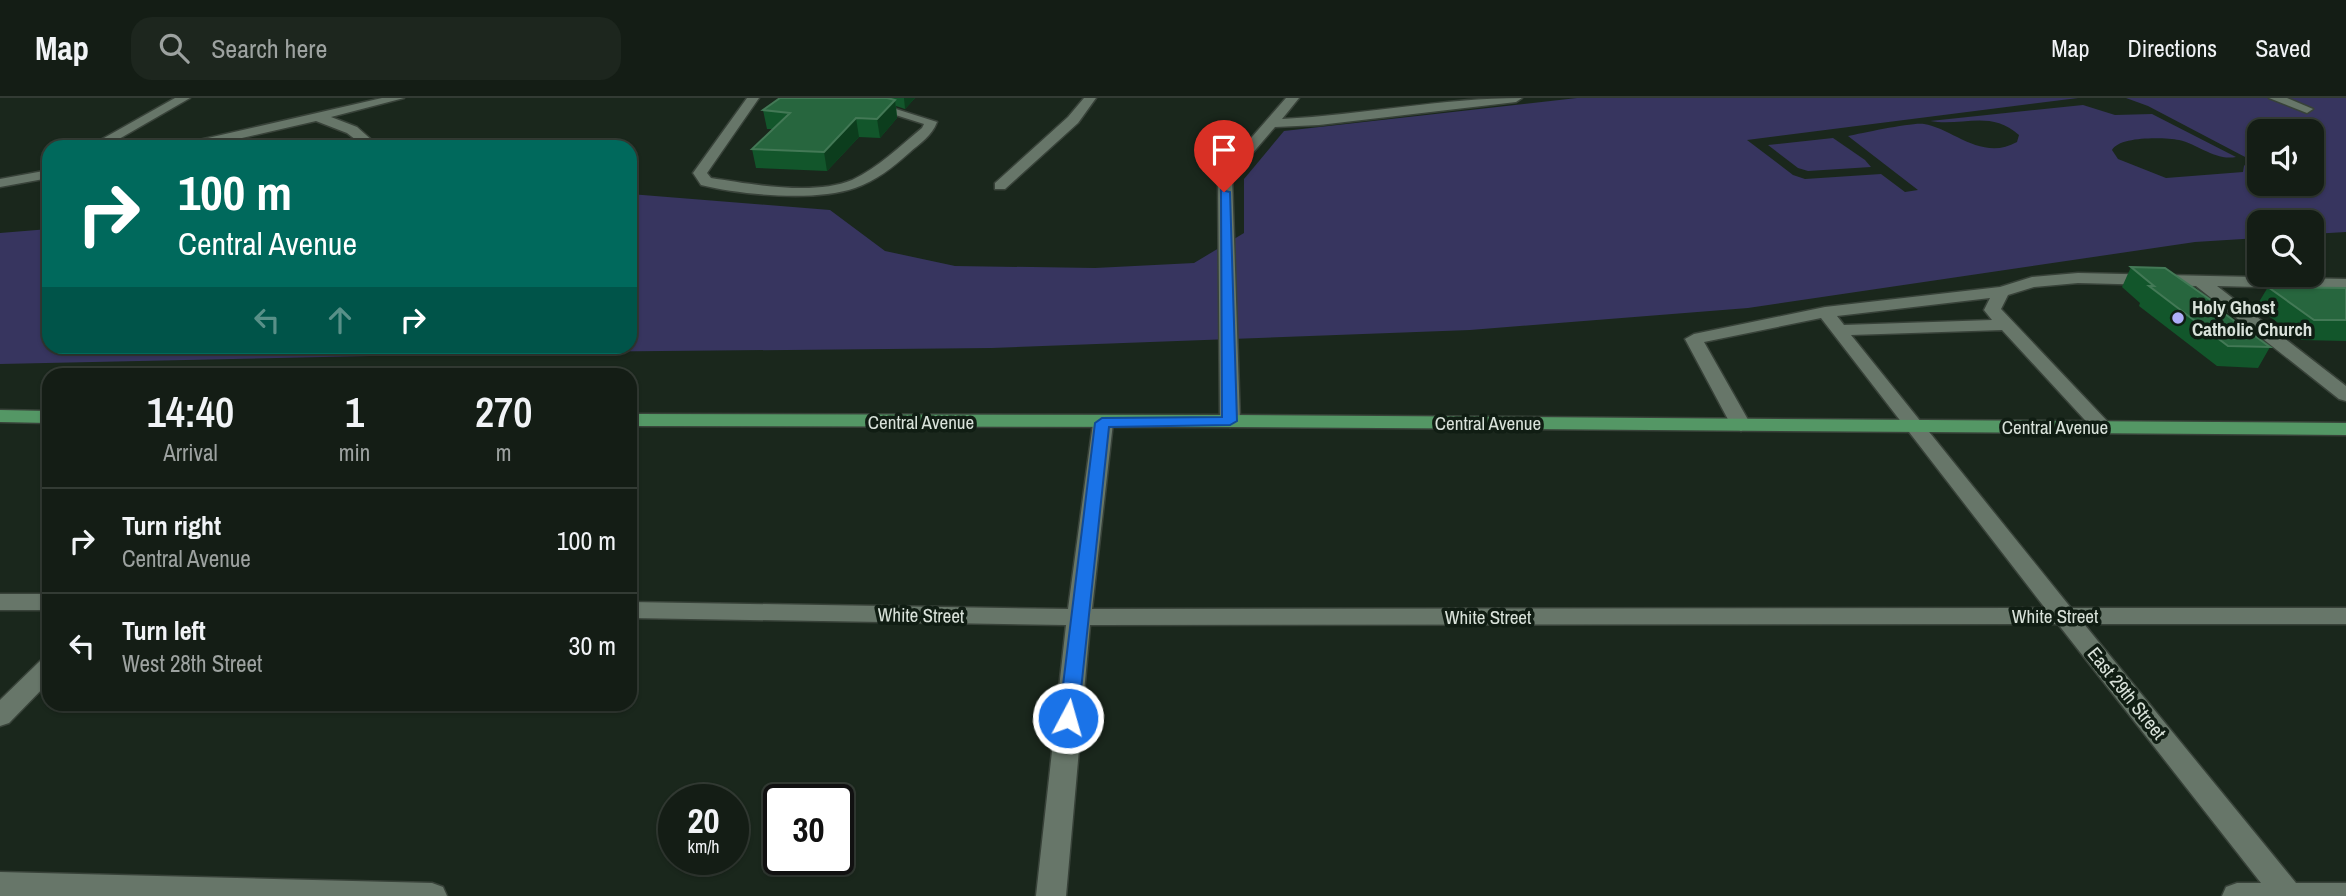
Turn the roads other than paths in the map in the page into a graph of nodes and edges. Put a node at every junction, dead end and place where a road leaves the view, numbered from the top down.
1 (184, 98) edge
2 (398, 98) edge
3 (753, 98) edge
4 (848, 98) edge
5 (1090, 98) edge
6 (1516, 98) edge
7 (2275, 98) edge
8 (1290, 99) edge
9 (2306, 109) dead end
10 (318, 117) junction
11 (1271, 122) junction
12 (109, 140) edge
13 (217, 140) edge
14 (361, 140) edge
15 (42, 175) edge
16 (0, 183) edge
17 (1000, 186) dead end
18 (2200, 281) junction
19 (2346, 284) edge
20 (2002, 292) junction
21 (1825, 312) junction
22 (2005, 325) junction
23 (1839, 330) junction
24 (2346, 395) edge
25 (0, 416) edge
26 (42, 417) edge
27 (637, 420) edge
28 (1230, 421) junction
29 (1102, 423) junction
30 (1741, 425) junction
31 (1912, 426) junction
32 (2102, 427) junction
33 (2346, 429) edge
34 (0, 602) edge
35 (42, 603) edge
36 (637, 610) edge
37 (2066, 616) junction
38 (2346, 616) edge
39 (1079, 617) junction
40 (42, 674) edge
41 (0, 716) edge
42 (0, 884) edge
43 (432, 896) edge
44 (1051, 896) edge
45 (2237, 896) edge
46 (2289, 896) edge
47 (2346, 896) edge

1 - 12 street
2 - 10 street
3 - 4 street
5 - 17 street
6 - 11 street
7 - 9 street
8 - 11 street
10 - 13 street
10 - 14 street
11 - 28 street
15 - 16 street
18 - 19 street
18 - 20 street
18 - 24 street
20 - 21 street
20 - 22 street
21 - 23 street, East 29th Street
21 - 30 street
22 - 23 street
22 - 32 street
23 - 31 street, East 29th Street
25 - 26 main road
27 - 29 main road, Central Avenue
28 - 29 main road, Central Avenue
28 - 30 main road, Central Avenue
29 - 39 street
30 - 31 main road, Central Avenue
31 - 32 main road, Central Avenue
31 - 37 street, East 29th Street
32 - 33 main road, Central Avenue
34 - 35 street
36 - 39 street, White Street
37 - 38 street, White Street
37 - 39 street, White Street
37 - 46 street, East 29th Street
39 - 44 street
40 - 41 street
42 - 43 street
45 - 46 street
46 - 47 street

